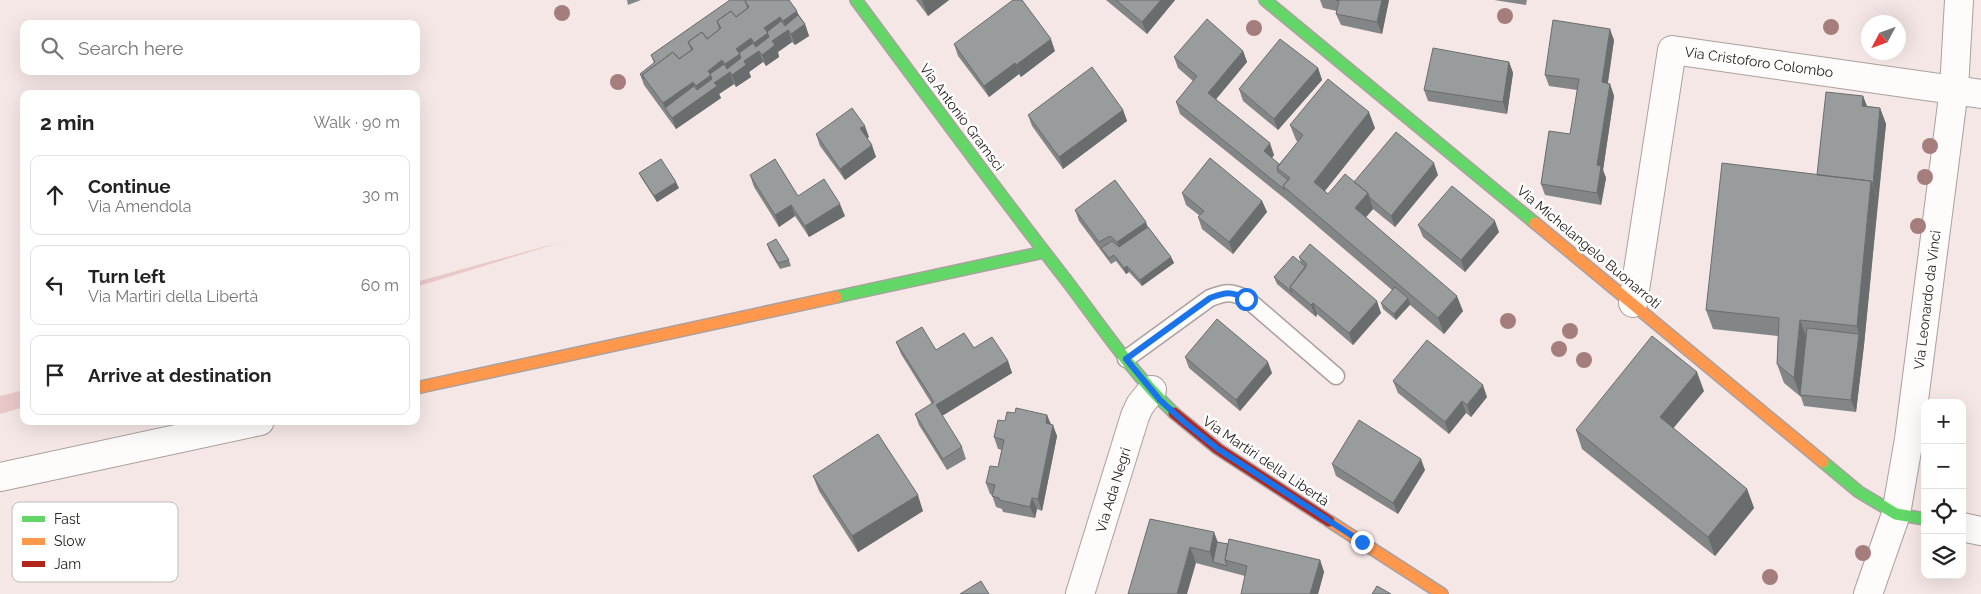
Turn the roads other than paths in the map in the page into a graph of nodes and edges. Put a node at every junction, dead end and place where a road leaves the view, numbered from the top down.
1 (856, 0) edge
2 (1265, 0) edge
3 (1959, 0) edge
4 (1954, 89) junction
5 (1981, 94) edge
6 (1044, 252) junction
7 (1633, 303) junction
8 (1126, 359) junction
9 (1336, 376) dead end
10 (420, 387) edge
11 (1152, 390) junction
12 (241, 425) edge
13 (0, 477) edge
14 (1896, 514) junction
15 (1921, 519) edge
16 (1966, 528) edge
17 (1981, 531) edge
18 (1080, 594) edge
19 (1442, 594) edge
20 (1868, 594) edge

1 - 6 street, Via Antonio Gramsci
2 - 7 street, Via Michelangelo Buonarroti
3 - 4 street, Via Leonardo da Vinci
4 - 5 street, Via Cristoforo Colombo
4 - 7 street, Via Cristoforo Colombo
4 - 14 street, Via Leonardo da Vinci
6 - 8 street, Via Martiri della Libertà
6 - 10 street
7 - 14 street, Via Michelangelo Buonarroti
8 - 9 lane
8 - 11 street, Via Martiri della Libertà
11 - 18 street, Via Ada Negri
11 - 19 street, Via Martiri della Libertà
12 - 13 street
14 - 15 street, Via Michelangelo Buonarroti
14 - 20 street, Via Leonardo da Vinci
16 - 17 street

